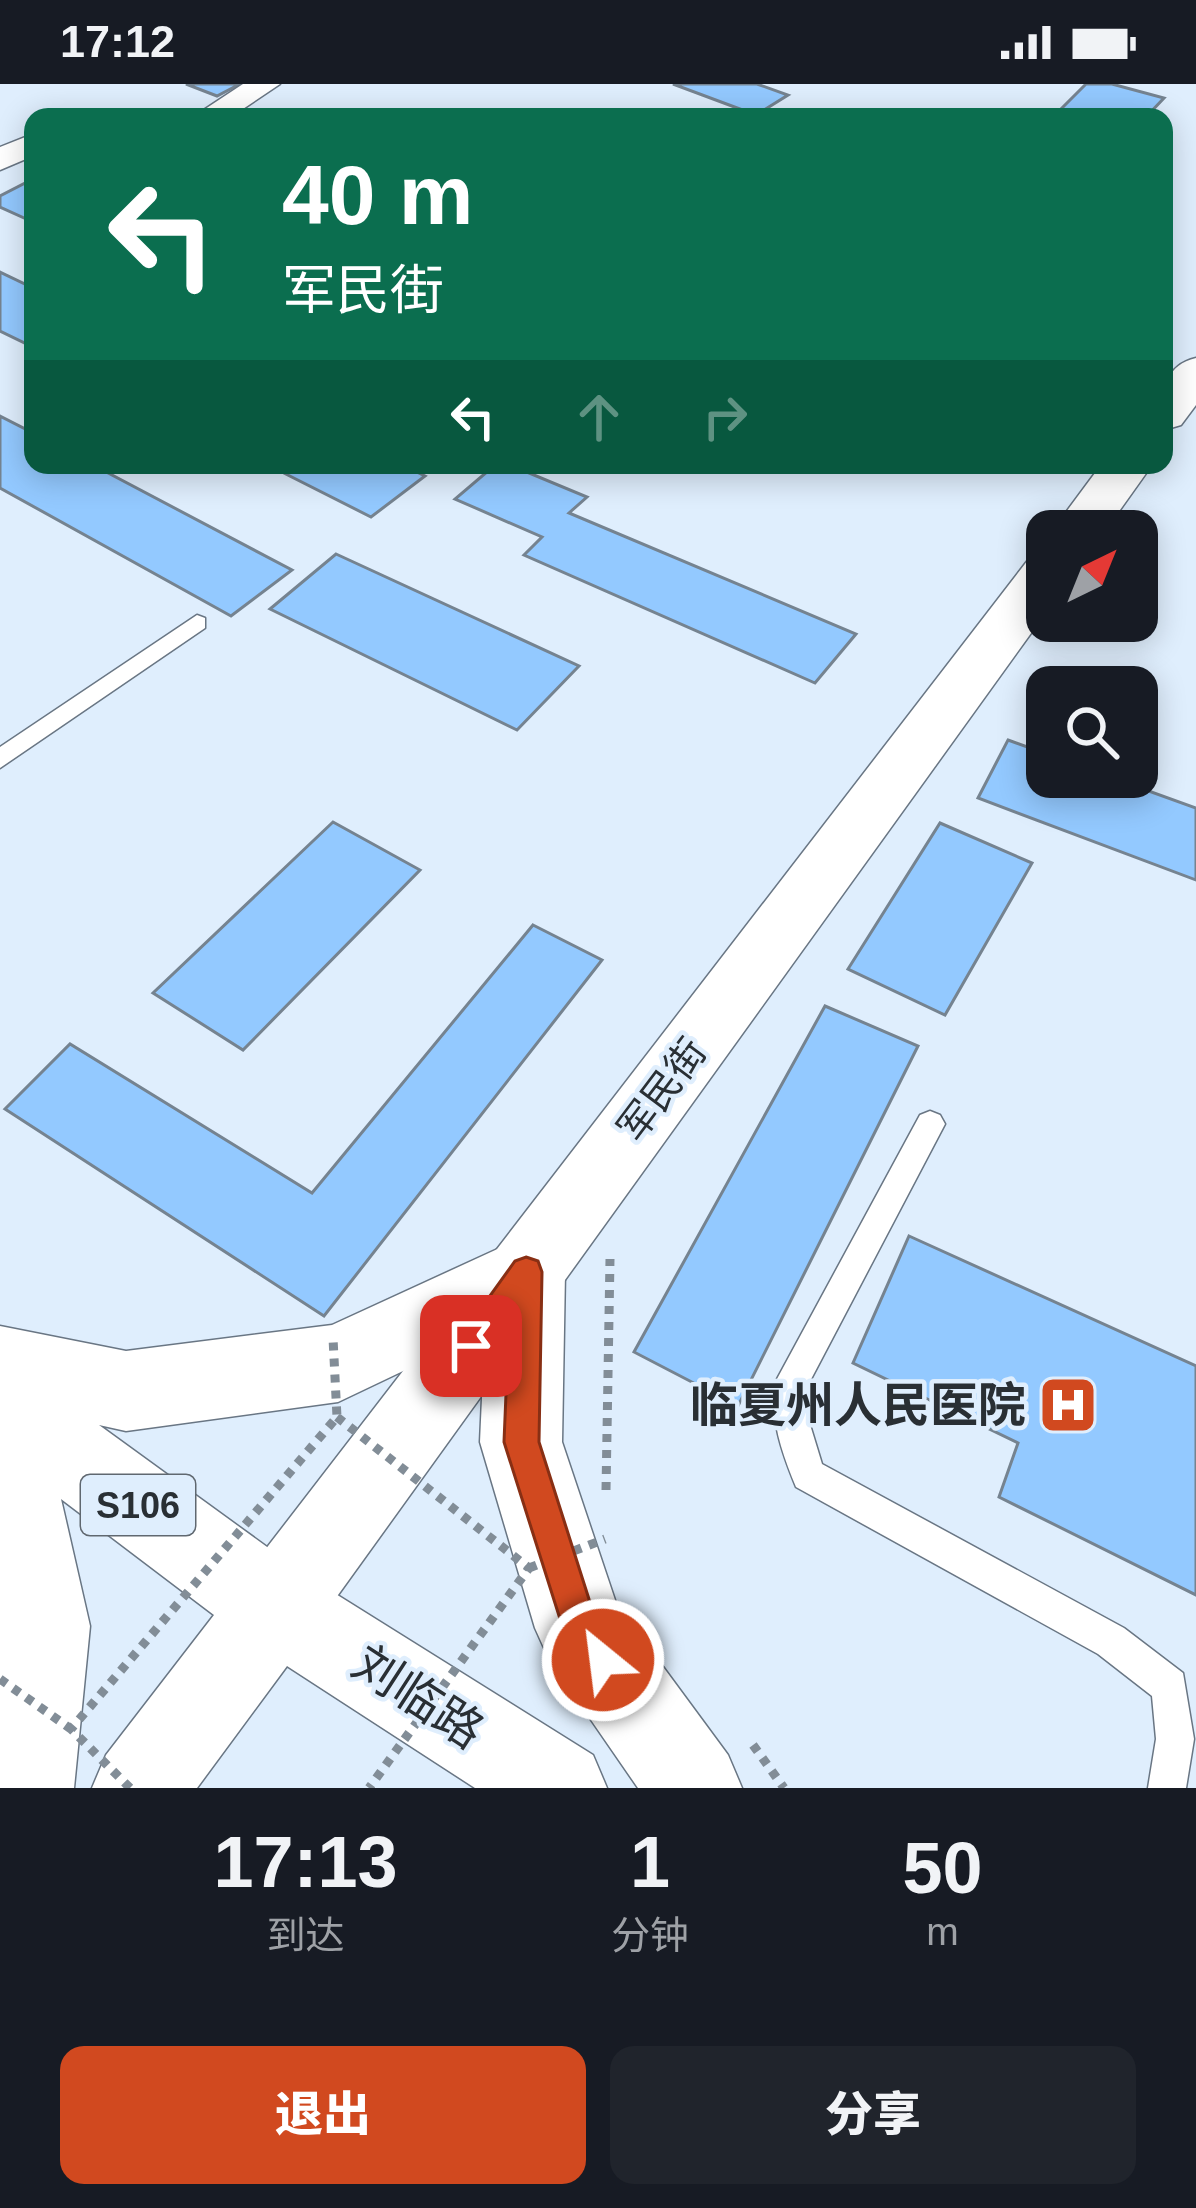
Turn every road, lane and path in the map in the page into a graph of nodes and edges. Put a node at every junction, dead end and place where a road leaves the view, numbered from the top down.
1 (266, 84) edge
2 (225, 108) edge
3 (1196, 372) edge
4 (1173, 403) edge
5 (1120, 474) edge
6 (1094, 510) edge
7 (1026, 600) edge
8 (197, 623) dead end
9 (0, 759) edge
10 (930, 1124) dead end
11 (610, 1252) dead end
12 (526, 1272) junction
13 (333, 1338) dead end
14 (0, 1365) edge
15 (0, 1403) edge
16 (337, 1417) junction
17 (0, 1450) edge
18 (605, 1539) junction
19 (619, 1558) dead end
20 (529, 1568) junction
21 (276, 1606) junction
22 (0, 1679) edge
23 (49, 1759) edge
24 (719, 1759) edge
25 (135, 1788) edge
26 (369, 1788) edge
27 (560, 1788) edge
28 (784, 1788) edge
29 (1167, 1788) edge

1 - 2 street
3 - 4 main road
5 - 6 main road
7 - 12 main road, 军民街
8 - 9 lane
10 - 29 lane
11 - 18 path
12 - 14 main road
12 - 21 main road, 军民街
12 - 24 main road
13 - 16 path, bridge
15 - 21 main road, S106
16 - 20 path, bridge
16 - 23 path, bridge
17 - 23 main road
18 - 19 path
18 - 20 path, bridge
20 - 26 path, bridge
21 - 25 main road, 军民街
21 - 27 main road, 刘临路 / S106
22 - 23 path, bridge
23 - 25 path, bridge
24 - 28 path

